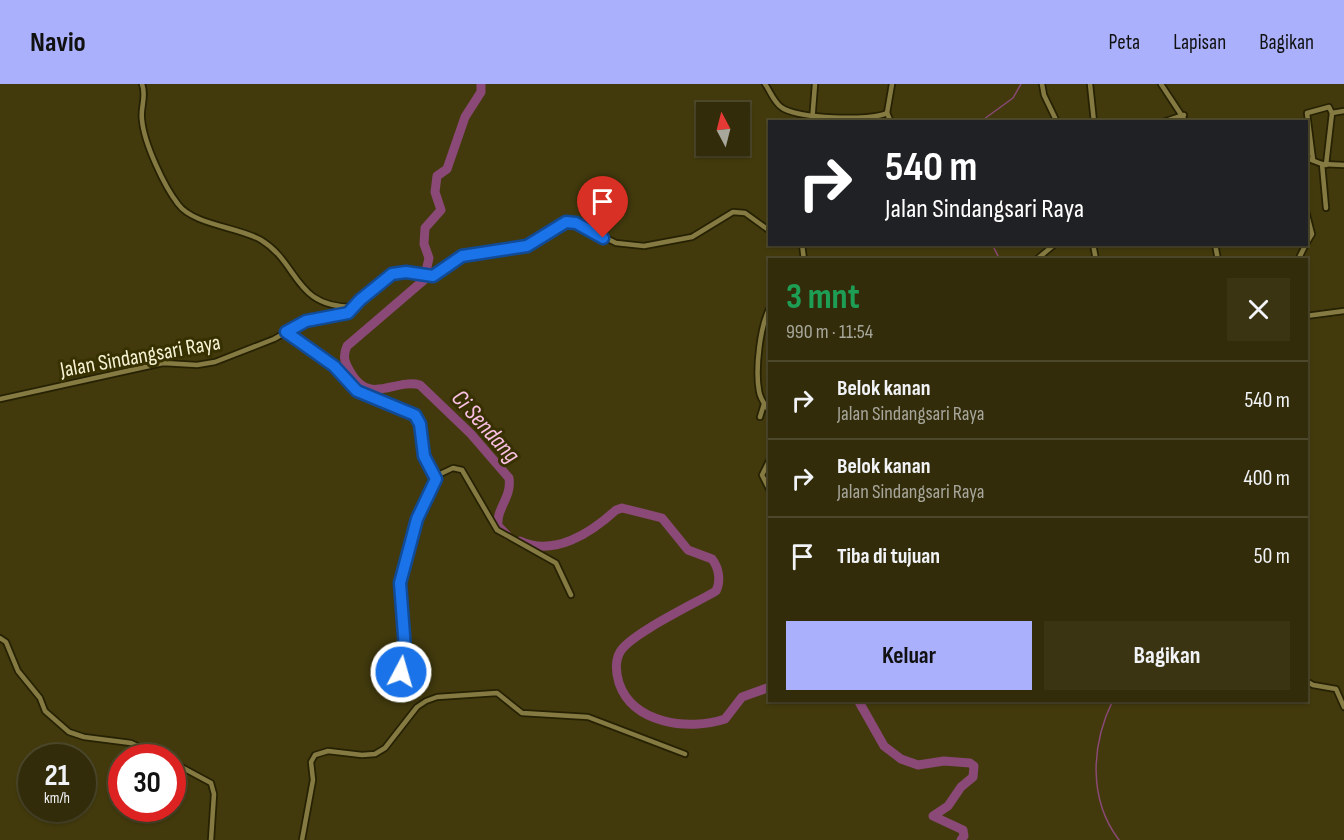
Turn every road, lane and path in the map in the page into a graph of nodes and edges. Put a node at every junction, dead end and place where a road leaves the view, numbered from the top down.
1 (142, 84) edge
2 (765, 84) edge
3 (815, 84) edge
4 (892, 84) edge
5 (1042, 84) edge
6 (1090, 84) edge
7 (1161, 84) edge
8 (1344, 111) edge
9 (887, 113) junction
10 (1332, 113) junction
11 (1184, 115) junction
12 (813, 119) edge
13 (890, 120) edge
14 (1056, 120) edge
15 (1094, 120) edge
16 (1169, 120) edge
17 (1185, 120) edge
18 (1308, 120) edge
19 (1308, 121) edge
20 (1308, 159) edge
21 (1313, 160) junction
22 (1324, 165) junction
23 (1344, 165) edge
24 (1326, 208) dead end
25 (1308, 219) edge
26 (768, 230) edge
27 (1308, 241) edge
28 (1053, 246) edge
29 (1038, 258) edge
30 (353, 307) junction
31 (768, 311) edge
32 (1344, 311) edge
33 (1308, 316) edge
34 (286, 332) junction
35 (0, 399) edge
36 (764, 404) junction
37 (768, 409) edge
38 (760, 417) dead end
39 (768, 463) edge
40 (436, 476) junction
41 (768, 487) edge
42 (572, 595) dead end
43 (0, 638) edge
44 (401, 672) dead end
45 (1308, 682) edge
46 (1344, 707) edge
47 (132, 744) edge
48 (685, 754) dead end
49 (186, 769) edge
50 (304, 838) edge
51 (210, 840) edge

1 - 30 street
2 - 12 street
3 - 12 street
4 - 9 street
5 - 14 street
6 - 15 street
7 - 11 street
8 - 10 street
9 - 12 street
9 - 13 street
10 - 18 street
10 - 22 street
11 - 16 street
11 - 17 street
19 - 21 street
20 - 21 street
21 - 22 street
22 - 23 street
22 - 24 street
25 - 27 street
26 - 30 street, Jalan Sindangsari Raya
28 - 29 street
30 - 34 street, Jalan Sindangsari Raya
31 - 36 street
32 - 33 street
34 - 35 street, Jalan Sindangsari Raya
34 - 40 street
36 - 37 street
36 - 38 street
39 - 41 street
40 - 42 street
40 - 44 street
43 - 47 street
45 - 46 street
48 - 50 street
49 - 51 street

